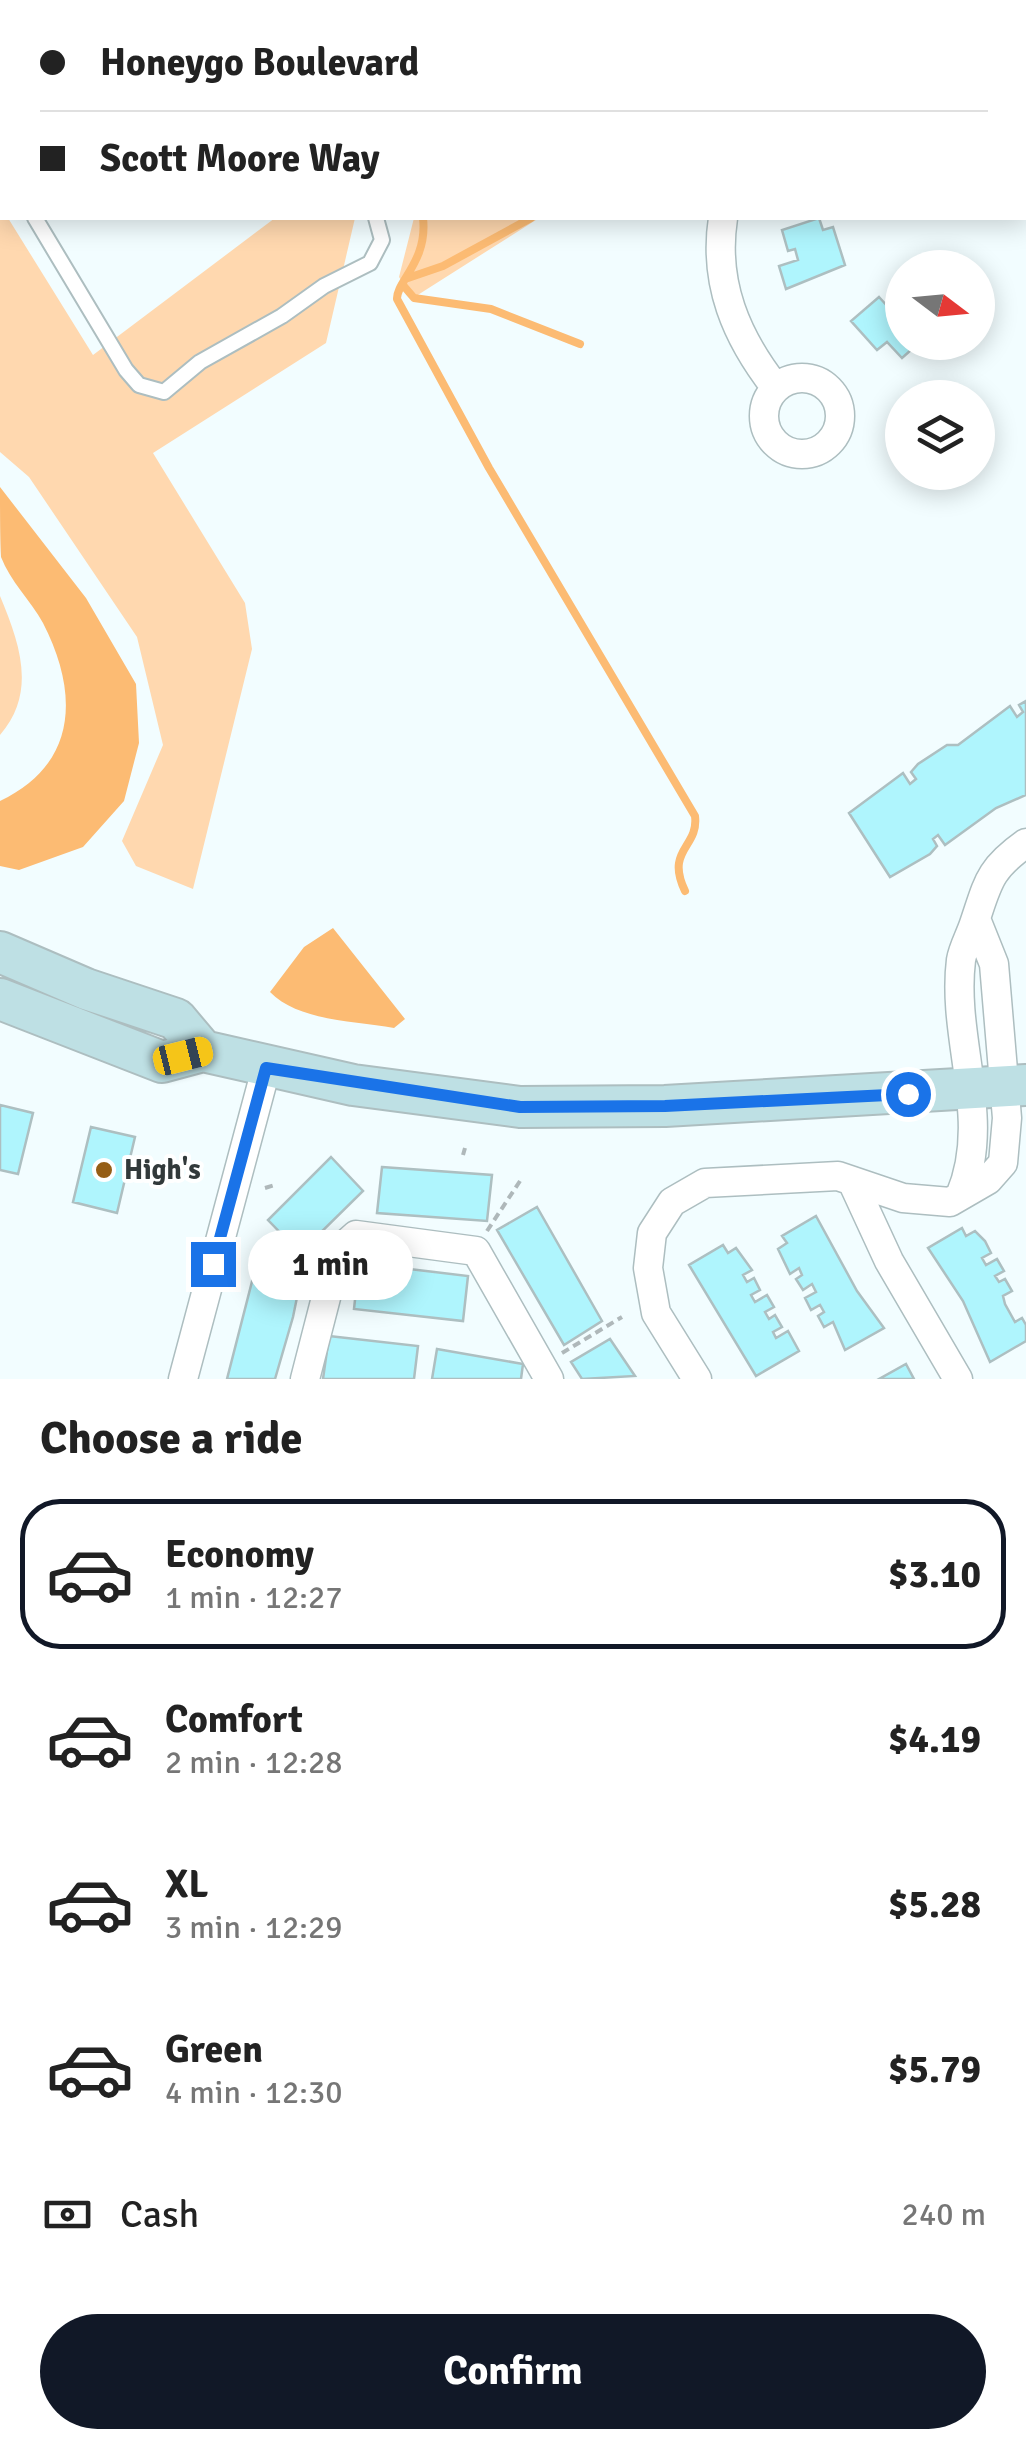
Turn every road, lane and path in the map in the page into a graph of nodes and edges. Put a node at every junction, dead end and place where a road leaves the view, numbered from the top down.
1 (36, 220) edge
2 (377, 220) edge
3 (723, 220) edge
4 (776, 388) dead end
5 (1026, 843) edge
6 (976, 919) junction
7 (0, 952) edge
8 (0, 999) edge
9 (997, 1006) junction
10 (964, 1010) junction
11 (203, 1051) junction
12 (266, 1068) junction
13 (1001, 1087) edge
14 (464, 1148) dead end
15 (464, 1156) dead end
16 (852, 1181) junction
17 (520, 1182) dead end
18 (275, 1185) dead end
19 (265, 1188) dead end
20 (481, 1241) dead end
21 (622, 1318) dead end
22 (552, 1369) edge
23 (183, 1379) edge
24 (304, 1379) edge
25 (697, 1379) edge
26 (958, 1379) edge

1 - 2 lane
3 - 4 street
5 - 6 street
6 - 9 street
6 - 10 street
7 - 11 main road
8 - 11 main road
9 - 10 lane
9 - 13 street
10 - 13 street
11 - 12 main road
12 - 13 main road
12 - 23 street
13 - 16 street
14 - 15 path
16 - 25 street
16 - 26 street
17 - 20 path
18 - 19 path
21 - 22 path
22 - 24 street

